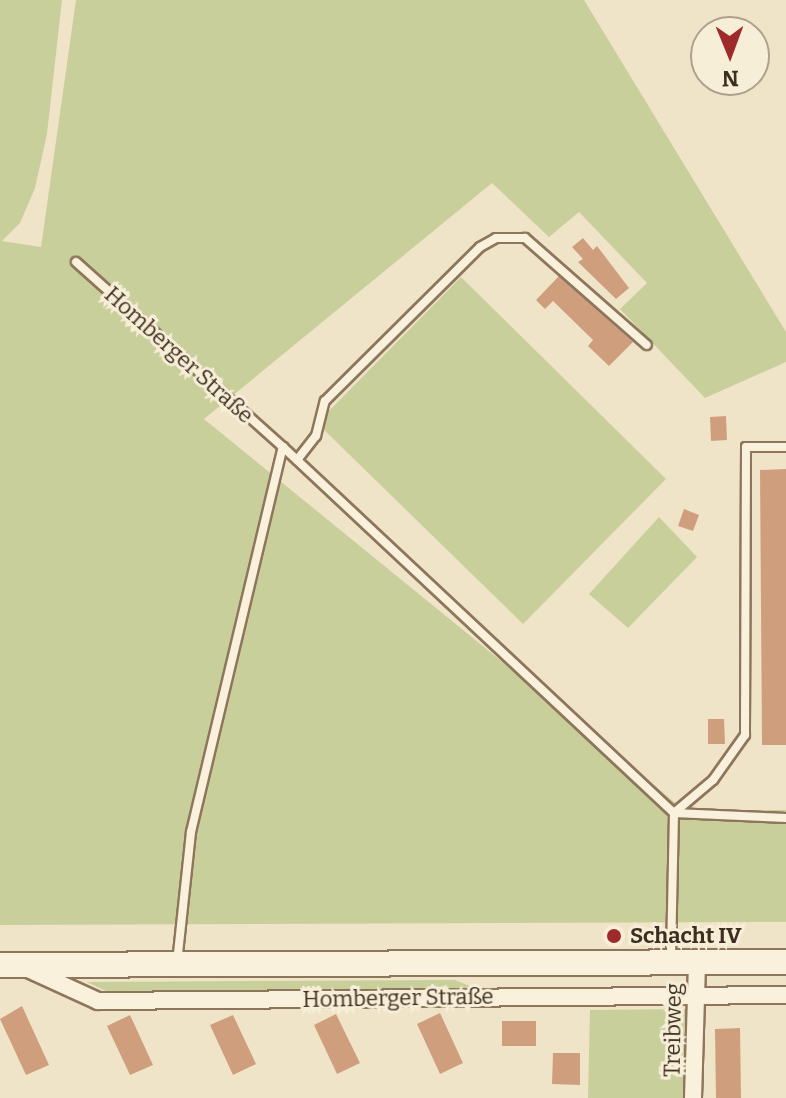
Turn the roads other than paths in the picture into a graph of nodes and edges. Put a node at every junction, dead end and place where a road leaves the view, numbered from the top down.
1 (76, 262) dead end
2 (647, 345) dead end
3 (283, 447) junction
4 (786, 447) edge
5 (297, 460) junction
6 (674, 813) junction
7 (786, 818) edge
8 (671, 962) junction
9 (697, 962) junction
10 (786, 962) edge
11 (177, 963) junction
12 (9, 964) edge
13 (696, 995) junction
14 (786, 995) edge
15 (693, 1098) edge

1 - 3 lane, Homberger Straße
2 - 5 lane
3 - 5 lane, Homberger Straße
3 - 11 lane
4 - 6 lane
5 - 6 lane, Homberger Straße
6 - 7 lane
6 - 8 lane
8 - 9 main road, Homberger Straße
8 - 11 main road, Homberger Straße
9 - 10 main road, Homberger Straße
9 - 13 street, Treibweg
11 - 12 main road, Homberger Straße
12 - 13 street, Homberger Straße
13 - 14 street, Homberger Straße
13 - 15 street, Treibweg

